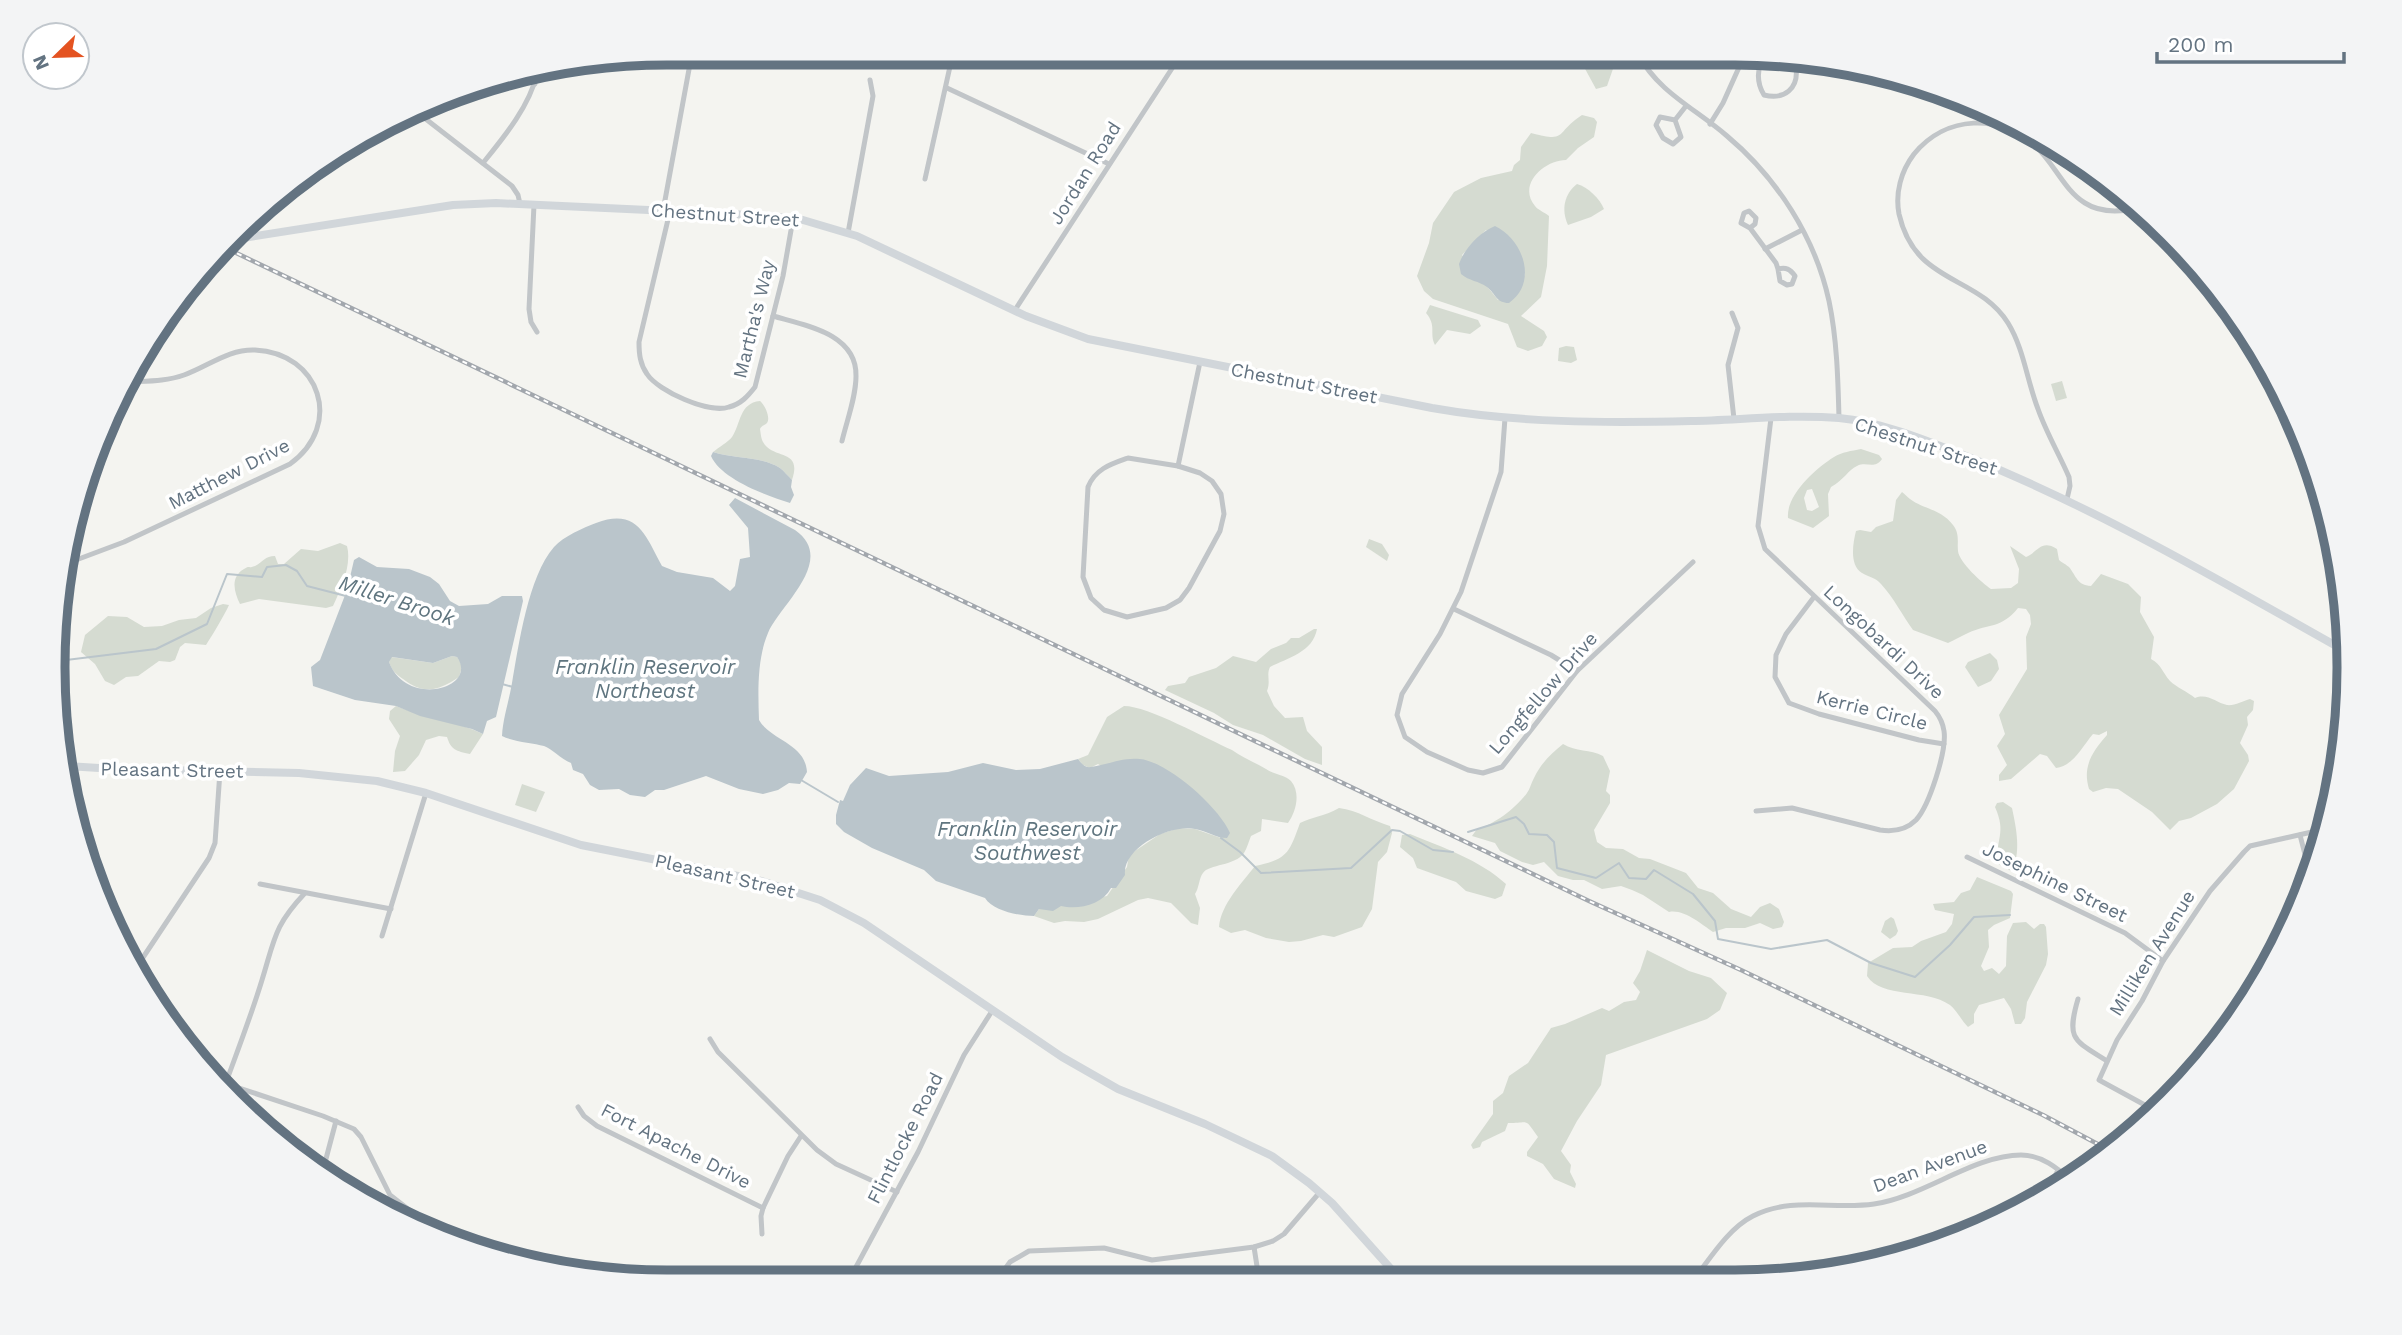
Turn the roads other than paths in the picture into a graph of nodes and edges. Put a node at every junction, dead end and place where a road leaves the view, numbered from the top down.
1 (690, 65) edge
2 (951, 65) edge
3 (1174, 65) edge
4 (1646, 65) edge
5 (1742, 65) edge
6 (1759, 66) edge
7 (1795, 68) edge
8 (536, 79) edge
9 (531, 80) edge
10 (870, 80) dead end
11 (535, 84) junction
12 (947, 88) junction
13 (1686, 107) junction
14 (423, 117) edge
15 (1675, 120) junction
16 (1710, 124) junction
17 (1997, 125) edge
18 (2031, 144) edge
19 (483, 163) junction
20 (1109, 164) junction
21 (925, 179) dead end
22 (520, 204) junction
23 (534, 205) junction
24 (2126, 209) edge
25 (667, 211) junction
26 (793, 219) junction
27 (1750, 228) dead end
28 (1802, 230) junction
29 (848, 233) junction
30 (244, 238) edge
31 (1765, 249) junction
32 (1778, 269) dead end
33 (1015, 310) junction
34 (1732, 313) dead end
35 (773, 316) junction
36 (537, 332) dead end
37 (1200, 362) junction
38 (138, 381) edge
39 (1505, 418) junction
40 (1771, 418) junction
41 (1839, 418) junction
42 (1734, 419) junction
43 (842, 441) dead end
44 (1178, 466) junction
45 (2067, 499) junction
46 (74, 561) edge
47 (1693, 562) dead end
48 (1814, 597) junction
49 (1454, 609) junction
50 (2336, 646) edge
51 (1577, 671) junction
52 (1944, 744) junction
53 (73, 766) edge
54 (220, 771) junction
55 (426, 793) junction
56 (1756, 811) dead end
57 (2315, 832) edge
58 (2300, 835) junction
59 (1968, 857) dead end
60 (2306, 858) edge
61 (260, 884) dead end
62 (305, 893) junction
63 (391, 909) junction
64 (383, 936) dead end
65 (141, 960) edge
66 (2163, 961) junction
67 (2078, 999) dead end
68 (992, 1010) junction
69 (710, 1039) dead end
70 (2107, 1061) junction
71 (227, 1079) edge
72 (237, 1090) edge
73 (2148, 1106) edge
74 (578, 1107) dead end
75 (336, 1121) junction
76 (801, 1136) junction
77 (325, 1163) edge
78 (2058, 1170) junction
79 (2062, 1173) edge
80 (2054, 1178) edge
81 (897, 1192) junction
82 (1320, 1192) junction
83 (763, 1208) junction
84 (414, 1214) edge
85 (762, 1234) dead end
86 (1254, 1247) junction
87 (854, 1270) edge
88 (1004, 1270) edge
89 (1258, 1270) edge
90 (1392, 1270) edge
91 (1702, 1270) edge

1 - 25 street, Martha's Way
2 - 12 street
3 - 20 street, Jordan Road
4 - 13 street
5 - 16 street
6 - 7 street
8 - 11 street
9 - 11 street
10 - 29 street
11 - 19 street
12 - 20 street
12 - 21 street
13 - 15 street
13 - 16 street
14 - 19 street
15 - 15 street
16 - 28 street
17 - 45 street
18 - 24 street
19 - 22 street
20 - 33 street, Jordan Road
22 - 23 main road, Chestnut Street
22 - 30 main road, Chestnut Street
23 - 25 main road, Chestnut Street
23 - 36 street
25 - 26 main road, Chestnut Street
25 - 35 street, Martha's Way
26 - 29 main road, Chestnut Street
26 - 35 street, Martha's Way
27 - 31 street
28 - 31 street
28 - 41 street
29 - 33 main road, Chestnut Street
31 - 32 street
33 - 37 main road, Chestnut Street
34 - 42 street
35 - 43 street
37 - 39 main road, Chestnut Street
37 - 44 street
38 - 46 street, Matthew Drive
39 - 42 main road, Chestnut Street
39 - 49 street, Longfellow Drive
40 - 41 main road, Chestnut Street
40 - 42 main road, Chestnut Street
40 - 48 street, Longobardi Drive
41 - 45 main road, Chestnut Street
44 - 44 street
45 - 50 main road, Chestnut Street
47 - 51 street, Longfellow Drive
48 - 52 street, Longobardi Drive
48 - 52 street, Kerrie Circle
49 - 51 street
49 - 51 street, Longfellow Drive
52 - 56 street
53 - 54 main road, Pleasant Street
54 - 55 main road, Pleasant Street
54 - 65 street
55 - 63 street
55 - 68 main road, Pleasant Street
57 - 58 street, Milliken Avenue
58 - 60 street
58 - 66 street, Milliken Avenue
59 - 66 street, Josephine Street
61 - 62 street
62 - 63 street
62 - 71 street
63 - 64 street
66 - 70 street, Milliken Avenue
67 - 70 street
68 - 81 street, Flintlocke Road
68 - 82 main road, Pleasant Street
69 - 76 street
70 - 73 street, Milliken Avenue
72 - 75 street
74 - 83 street, Fort Apache Drive
75 - 77 street
75 - 84 street
76 - 81 street
76 - 83 street
78 - 79 street, Dean Avenue
78 - 80 street
78 - 91 street, Dean Avenue
81 - 87 street, Flintlocke Road
82 - 86 street
82 - 90 main road, Pleasant Street
83 - 85 street
86 - 88 street
86 - 89 street

